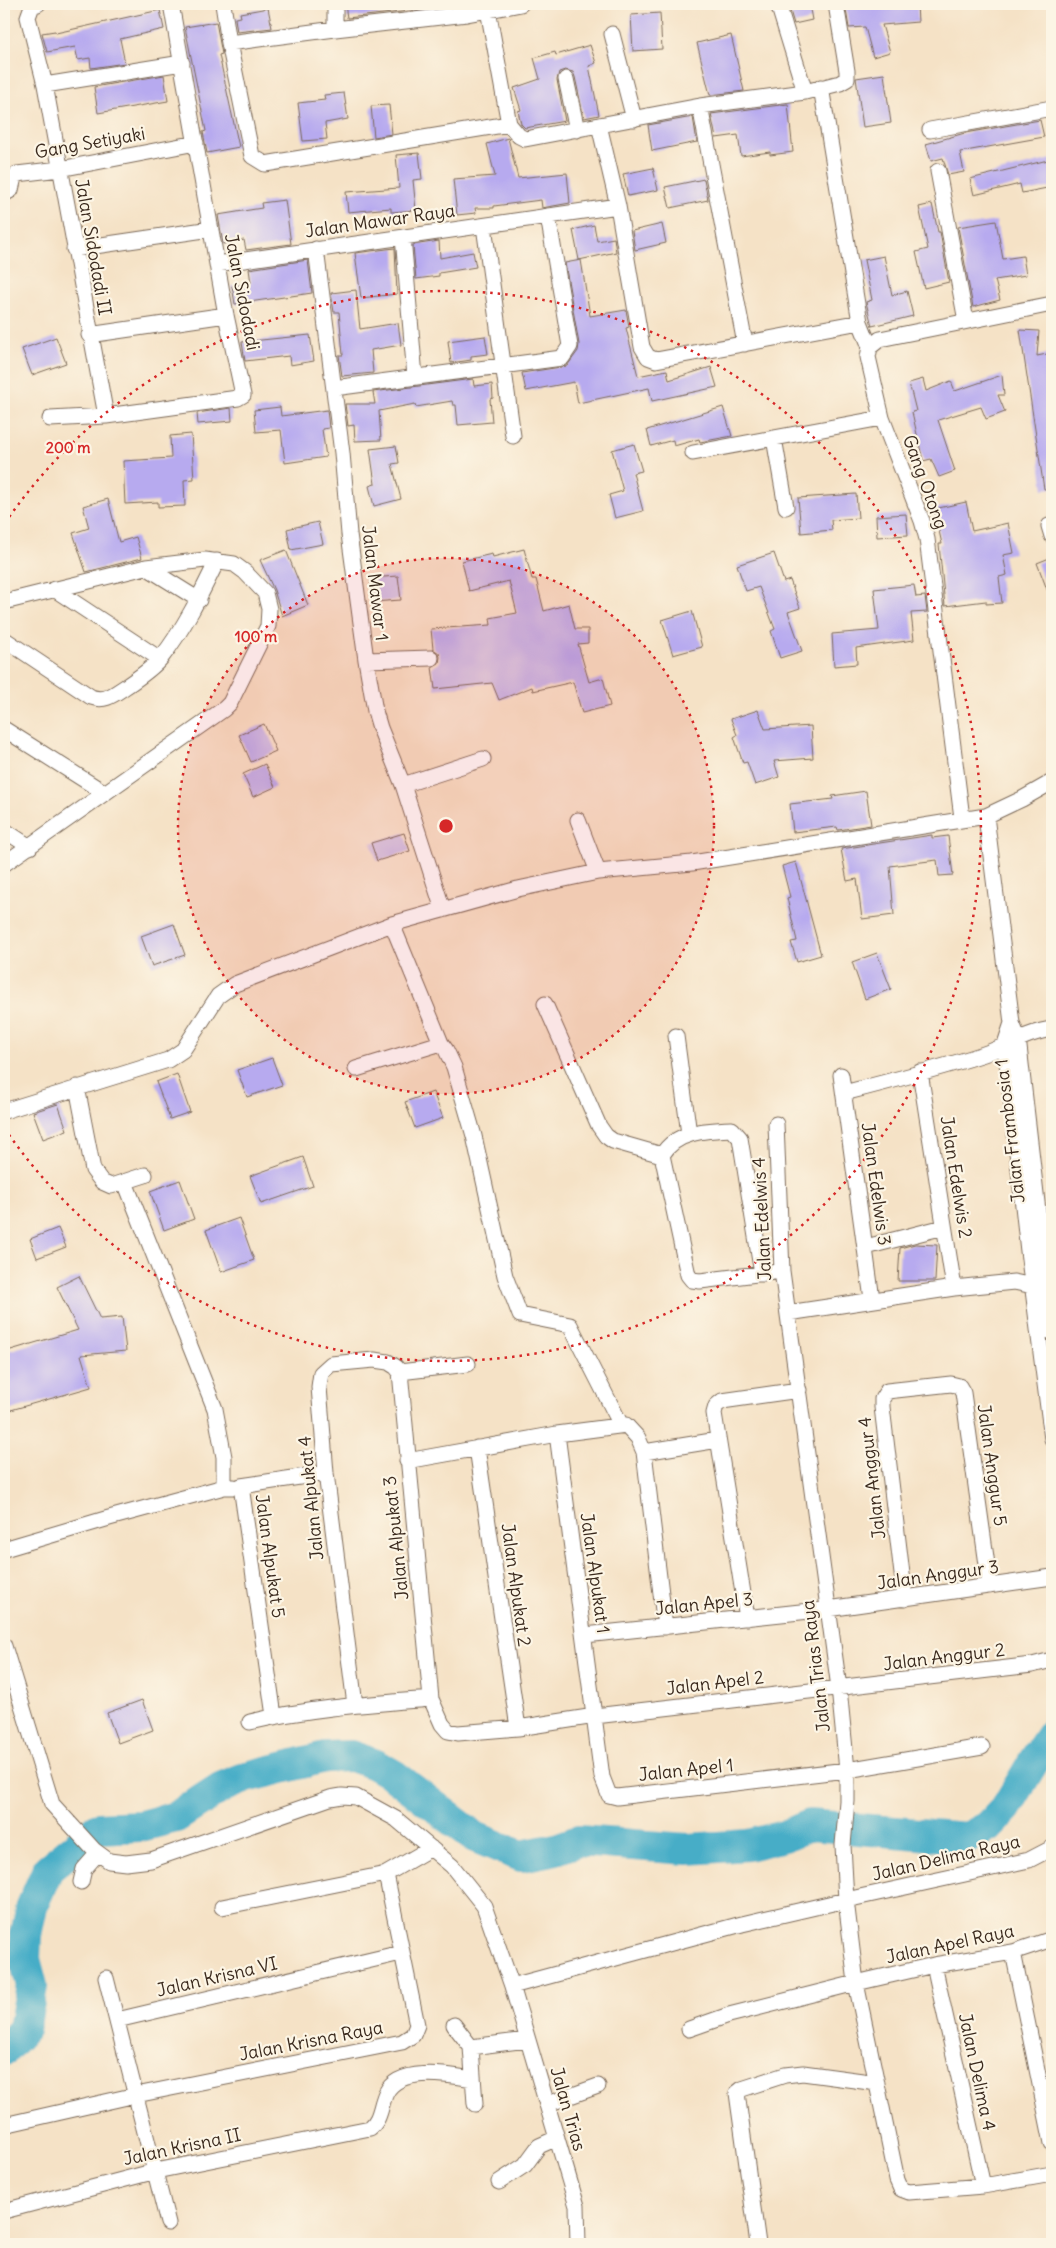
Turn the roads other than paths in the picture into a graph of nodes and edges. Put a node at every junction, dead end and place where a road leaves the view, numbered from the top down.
1 (38, 4) edge
2 (171, 4) edge
3 (223, 4) edge
4 (335, 4) edge
5 (521, 4) edge
6 (778, 4) edge
7 (836, 4) edge
8 (488, 10) junction
9 (427, 11) edge
10 (335, 29) junction
11 (612, 34) dead end
12 (229, 44) junction
13 (182, 63) junction
14 (566, 79) dead end
15 (45, 85) junction
16 (821, 87) junction
17 (805, 92) junction
18 (700, 106) junction
19 (1052, 108) edge
20 (634, 119) junction
21 (509, 124) junction
22 (599, 125) junction
23 (577, 130) junction
24 (930, 130) dead end
25 (196, 143) junction
26 (60, 169) junction
27 (938, 171) dead end
28 (4, 194) edge
29 (618, 206) junction
30 (548, 216) junction
31 (484, 226) junction
32 (211, 229) junction
33 (403, 237) junction
34 (74, 249) junction
35 (316, 249) junction
36 (218, 264) junction
37 (1052, 304) edge
38 (226, 315) junction
39 (966, 321) junction
40 (860, 322) junction
41 (89, 335) junction
42 (745, 344) junction
43 (870, 347) junction
44 (503, 366) junction
45 (415, 378) junction
46 (334, 388) junction
47 (106, 416) junction
48 (882, 418) junction
49 (50, 419) dead end
50 (513, 436) dead end
51 (774, 438) junction
52 (694, 453) dead end
53 (786, 507) dead end
54 (217, 561) junction
55 (146, 567) junction
56 (54, 589) junction
57 (199, 600) junction
58 (4, 602) edge
59 (4, 639) edge
60 (431, 658) dead end
61 (160, 659) junction
62 (366, 660) junction
63 (4, 729) edge
64 (483, 759) dead end
65 (1052, 782) edge
66 (403, 785) junction
67 (105, 793) junction
68 (986, 816) junction
69 (962, 818) junction
70 (578, 820) dead end
71 (4, 830) edge
72 (30, 847) junction
73 (4, 864) edge
74 (598, 872) junction
75 (443, 910) junction
76 (392, 924) junction
77 (545, 1004) dead end
78 (1052, 1029) edge
79 (676, 1036) dead end
80 (1012, 1041) junction
81 (441, 1043) junction
82 (356, 1069) dead end
83 (920, 1072) junction
84 (841, 1075) dead end
85 (76, 1088) junction
86 (844, 1093) junction
87 (4, 1111) edge
88 (776, 1124) dead end
89 (689, 1134) junction
90 (662, 1155) junction
91 (145, 1175) dead end
92 (125, 1182) junction
93 (944, 1227) junction
94 (866, 1247) junction
95 (782, 1271) junction
96 (762, 1274) junction
97 (1042, 1278) edge
98 (954, 1288) junction
99 (872, 1300) junction
100 (788, 1313) junction
101 (1052, 1332) edge
102 (468, 1364) dead end
103 (400, 1372) junction
104 (923, 1386) joint
105 (799, 1390) junction
106 (621, 1425) junction
107 (557, 1434) junction
108 (1052, 1439) edge
109 (718, 1440) junction
110 (477, 1448) junction
111 (644, 1452) junction
112 (407, 1461) junction
113 (326, 1472) junction
114 (241, 1486) junction
115 (224, 1487) junction
116 (4, 1549) edge
117 (1052, 1576) edge
118 (990, 1586) junction
119 (905, 1598) junction
120 (828, 1609) junction
121 (747, 1618) junction
122 (664, 1627) junction
123 (584, 1635) junction
124 (4, 1646) edge
125 (1052, 1660) edge
126 (839, 1688) junction
127 (431, 1699) junction
128 (355, 1705) junction
129 (274, 1716) junction
130 (595, 1716) junction
131 (250, 1722) dead end
132 (518, 1728) junction
133 (982, 1747) dead end
134 (847, 1770) junction
135 (431, 1848) junction
136 (1052, 1848) edge
137 (96, 1852) junction
138 (386, 1874) junction
139 (81, 1882) dead end
140 (846, 1900) junction
141 (222, 1907) dead end
142 (1052, 1939) edge
143 (401, 1952) junction
144 (1013, 1952) junction
145 (934, 1965) junction
146 (106, 1978) dead end
147 (856, 1983) junction
148 (512, 1986) junction
149 (117, 2020) junction
150 (454, 2025) dead end
151 (689, 2029) dead end
152 (527, 2040) junction
153 (471, 2047) junction
154 (473, 2079) junction
155 (877, 2083) junction
156 (598, 2086) dead end
157 (136, 2095) junction
158 (475, 2104) dead end
159 (548, 2104) junction
160 (4, 2125) edge
161 (557, 2138) junction
162 (1052, 2144) edge
163 (156, 2170) junction
164 (1052, 2174) edge
165 (499, 2182) dead end
166 (983, 2186) junction
167 (4, 2211) edge
168 (168, 2223) dead end
169 (578, 2244) edge
170 (758, 2244) edge

1 - 15 street, Jalan Sidodadi II
2 - 13 street, Jalan Sidodadi
3 - 12 street
4 - 10 street
5 - 8 street
6 - 17 street
7 - 16 street
8 - 9 street
8 - 21 street
9 - 10 street
10 - 12 street
11 - 20 street
12 - 21 street
13 - 15 street
13 - 25 street, Jalan Sidodadi
14 - 23 street
15 - 26 street, Jalan Sidodadi II
16 - 17 street
16 - 40 street, Gang Otong
17 - 18 street
18 - 20 street
18 - 42 street
19 - 24 street
20 - 22 street
21 - 23 street
22 - 23 street
22 - 29 street
25 - 26 street, Gang Setiyaki
25 - 32 street, Jalan Sidodadi
26 - 28 street, Gang Setiyaki
26 - 34 street, Jalan Sidodadi II
27 - 39 street
29 - 30 street, Jalan Mawar Raya
29 - 42 street
30 - 31 street, Jalan Mawar Raya
30 - 44 street
31 - 33 street, Jalan Mawar Raya
31 - 44 street
32 - 34 street
32 - 36 street, Jalan Sidodadi
33 - 35 street, Jalan Mawar Raya
33 - 45 street
34 - 41 street, Jalan Sidodadi II
35 - 36 street, Jalan Mawar Raya
35 - 46 street, Jalan Mawar 1
36 - 38 street, Jalan Sidodadi
37 - 39 street
38 - 41 street
38 - 47 street, Jalan Sidodadi
39 - 43 street
40 - 42 street
40 - 43 street, Gang Otong
41 - 47 street, Jalan Sidodadi II
43 - 48 street, Gang Otong
44 - 45 street
44 - 50 street
45 - 46 street
46 - 62 street, Jalan Mawar 1
47 - 49 street, Jalan Sidodadi
48 - 51 street
48 - 69 street, Gang Otong
51 - 52 street
51 - 53 street
54 - 55 street
54 - 57 street
54 - 67 street
55 - 56 street
55 - 57 street
56 - 58 street
56 - 61 street
57 - 61 street
59 - 61 street
60 - 62 street
62 - 66 street, Jalan Mawar 1
63 - 67 street
64 - 66 street
65 - 68 street
66 - 75 street, Jalan Mawar 1
67 - 72 street
68 - 69 street
68 - 80 street, Jalan Frambosia 1
69 - 74 street
70 - 74 street
71 - 72 street
72 - 73 street
74 - 75 street
75 - 76 street
76 - 81 street
76 - 85 street
77 - 90 street
78 - 80 street
79 - 89 street
80 - 83 street
80 - 97 street, Jalan Frambosia 1
81 - 82 street
81 - 106 street
83 - 86 street
83 - 93 street, Jalan Edelwis 2
84 - 86 street, Jalan Edelwis 3
85 - 87 street
85 - 92 street
86 - 94 street, Jalan Edelwis 3
88 - 95 street, Jalan Edelwis 4
89 - 90 street
89 - 96 street
90 - 96 street
91 - 92 street
92 - 115 street
93 - 94 street
93 - 98 street, Jalan Edelwis 2
94 - 99 street, Jalan Edelwis 3
95 - 96 street
95 - 100 street, Jalan Edelwis 4
97 - 98 street
97 - 101 street
97 - 108 street
98 - 99 street
99 - 100 street
100 - 105 street, Jalan Trias Raya
102 - 103 street
103 - 112 street, Jalan Alpukat 3
103 - 113 street, Jalan Alpukat 4
104 - 118 street, Jalan Anggur 5
104 - 119 street, Jalan Anggur 4
105 - 109 street
105 - 120 street, Jalan Trias Raya
106 - 107 street
106 - 111 street
107 - 110 street
107 - 123 street, Jalan Alpukat 1
109 - 111 street
109 - 121 street
110 - 112 street
110 - 132 street, Jalan Alpukat 2
111 - 122 street
112 - 127 street, Jalan Alpukat 3
113 - 114 street, Jalan Alpukat 5
113 - 128 street, Jalan Alpukat 4
114 - 115 street
114 - 129 street, Jalan Alpukat 5
115 - 116 street
117 - 118 street, Jalan Anggur 3
118 - 119 street, Jalan Anggur 3
119 - 120 street, Jalan Anggur 3
120 - 121 street, Jalan Apel 3
120 - 126 street, Jalan Trias Raya
121 - 122 street, Jalan Apel 3
122 - 123 street, Jalan Apel 3
123 - 130 street, Jalan Alpukat 1
124 - 137 street
125 - 126 street, Jalan Anggur 2
126 - 130 street, Jalan Apel 2
126 - 134 street, Jalan Trias Raya
127 - 128 street
127 - 132 street, Jalan Alpukat 3
128 - 129 street
129 - 131 street
130 - 132 street, Jalan Apel 2
130 - 134 street, Jalan Apel 1
133 - 134 street
134 - 140 street, Jalan Trias Raya
135 - 137 street, Jalan Trias
135 - 138 street
135 - 148 street, Jalan Trias
136 - 140 street, Jalan Delima Raya
137 - 139 street
138 - 141 street
138 - 143 street, Jalan Krisna Raya
140 - 147 street, Jalan Trias Raya
140 - 148 street
142 - 144 street, Jalan Apel Raya
143 - 149 street, Jalan Krisna VI
143 - 157 street, Jalan Krisna Raya
144 - 145 street, Jalan Apel Raya
144 - 162 street
145 - 147 street, Jalan Apel Raya
145 - 166 street, Jalan Delima 4
146 - 149 street
147 - 151 street, Jalan Apel Raya
147 - 155 street, Jalan Trias Raya
148 - 152 street, Jalan Trias
149 - 157 street
150 - 153 street
152 - 153 street
152 - 159 street, Jalan Trias
153 - 154 street
154 - 158 street
154 - 163 street, Jalan Krisna II
155 - 166 street, Jalan Trias Raya
155 - 170 street
156 - 159 street
157 - 160 street, Jalan Krisna Raya
157 - 163 street
159 - 161 street, Jalan Trias
161 - 165 street
161 - 169 street, Jalan Trias
163 - 167 street, Jalan Krisna II
163 - 168 street
164 - 166 street

